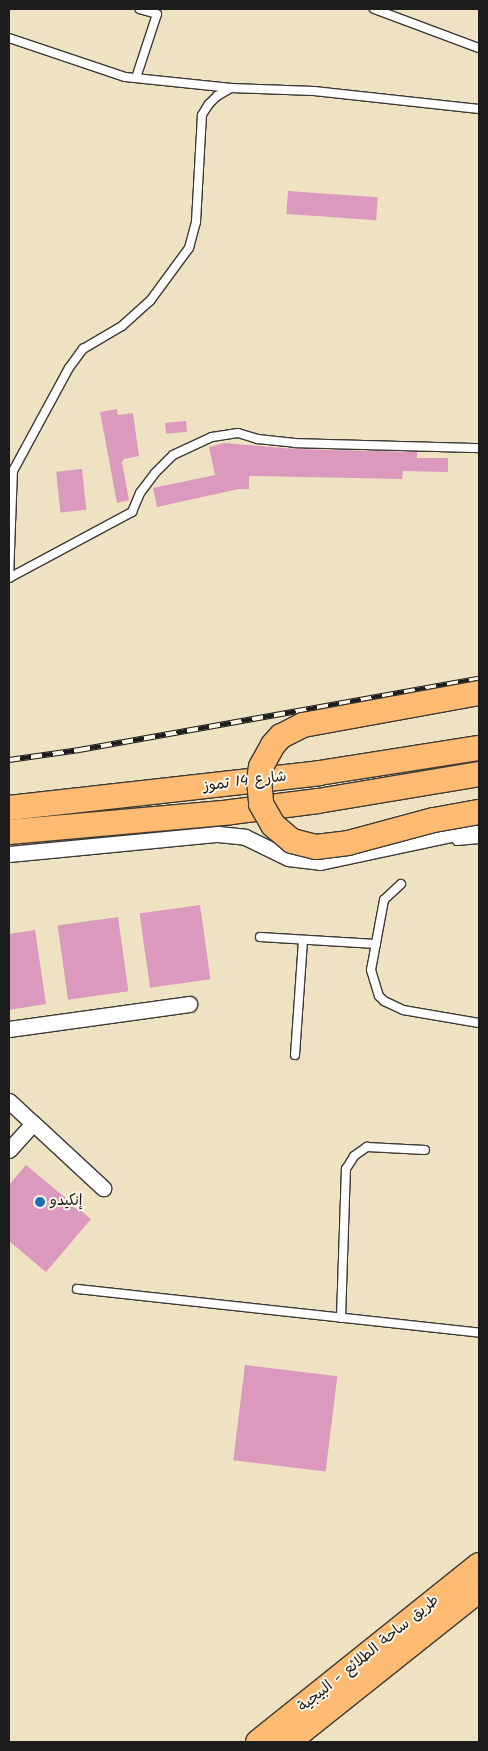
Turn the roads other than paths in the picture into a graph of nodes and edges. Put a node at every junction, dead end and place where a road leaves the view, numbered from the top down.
1 (140, 9) edge
2 (374, 9) edge
3 (9, 38) edge
4 (479, 48) edge
5 (136, 78) junction
6 (231, 88) junction
7 (479, 109) edge
8 (479, 448) edge
9 (9, 578) edge
10 (476, 693) edge
11 (476, 748) edge
12 (479, 774) edge
13 (474, 792) edge
14 (351, 796) junction
15 (9, 808) edge
16 (479, 812) edge
17 (479, 828) edge
18 (9, 832) edge
19 (368, 839) junction
20 (479, 839) edge
21 (457, 841) dead end
22 (9, 854) edge
23 (401, 884) dead end
24 (260, 937) dead end
25 (302, 940) junction
26 (376, 944) junction
27 (190, 1004) dead end
28 (479, 1023) edge
29 (9, 1029) edge
30 (295, 1055) dead end
31 (9, 1101) edge
32 (33, 1123) junction
33 (9, 1150) edge
34 (425, 1150) dead end
35 (103, 1188) dead end
36 (77, 1290) dead end
37 (341, 1318) junction
38 (479, 1332) edge
39 (479, 1565) edge
40 (479, 1590) edge
41 (258, 1742) edge
42 (288, 1742) edge

1 - 5 lane
2 - 4 lane
3 - 5 lane
5 - 6 lane
6 - 7 lane
6 - 9 lane
8 - 9 lane
10 - 19 main road, bridge
11 - 15 main road, شارع 14 تموز
12 - 14 main road, شارع 14 تموز
13 - 14 main road
13 - 19 main road, bridge
14 - 18 main road, شارع 14 تموز
16 - 19 main road, bridge
17 - 22 street
20 - 21 lane
23 - 26 lane
24 - 25 lane
25 - 26 lane
25 - 30 lane
26 - 28 lane
27 - 29 street
31 - 32 street
32 - 33 street
32 - 35 street
34 - 37 lane
36 - 37 lane
37 - 38 lane
39 - 41 main road, طريق ساحة الطلائع - البيجية
40 - 42 main road, طريق ساحة الطلائع - البيجية

